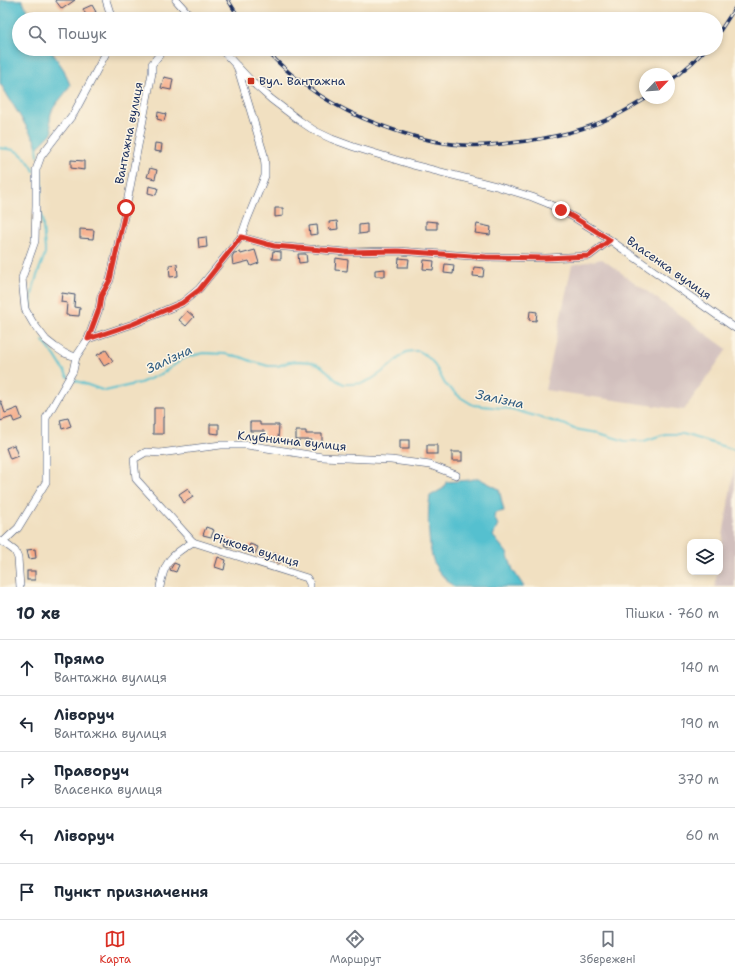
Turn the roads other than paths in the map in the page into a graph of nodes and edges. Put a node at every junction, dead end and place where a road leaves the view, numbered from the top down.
1 (106, 0) edge
2 (176, 0) edge
3 (110, 12) edge
4 (184, 12) edge
5 (104, 56) edge
6 (158, 56) edge
7 (228, 56) edge
8 (237, 66) junction
9 (241, 237) junction
10 (608, 239) junction
11 (735, 328) edge
12 (88, 339) junction
13 (76, 357) junction
14 (456, 475) dead end
15 (1, 541) edge
16 (193, 542) junction
17 (310, 586) edge
18 (20, 587) edge
19 (160, 587) edge

1 - 3 street
2 - 4 street
5 - 13 street
6 - 12 street, Вантажна вулиця
7 - 8 street
8 - 9 street
8 - 10 street
9 - 10 street, Власенка вулиця
9 - 12 street
10 - 11 street, Власенка вулиця
12 - 13 street, Вантажна вулиця
13 - 15 street, Вантажна вулиця
14 - 16 street, Клубнична вулиця
15 - 18 street
16 - 17 street, Річкова вулиця
16 - 19 street

